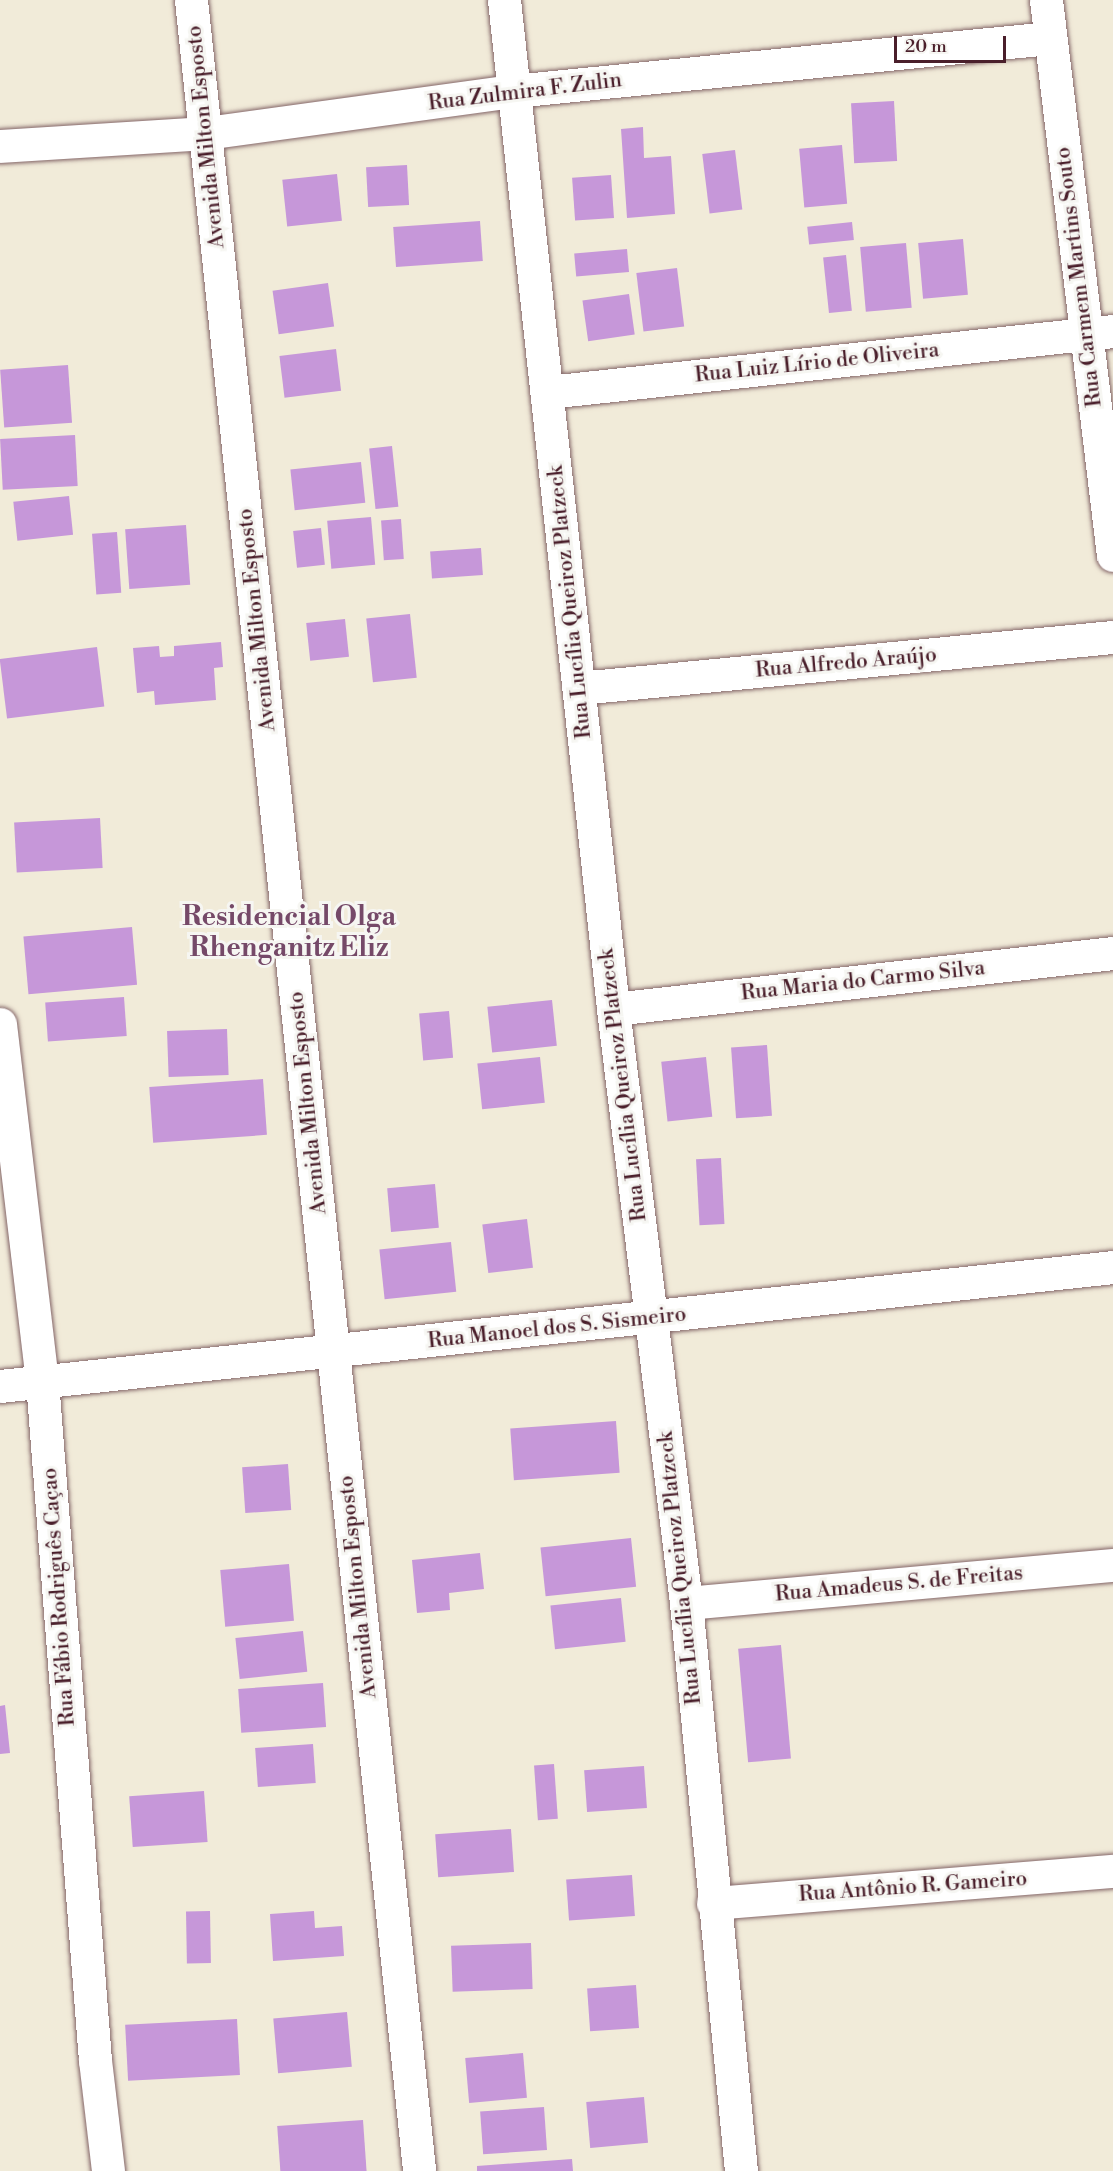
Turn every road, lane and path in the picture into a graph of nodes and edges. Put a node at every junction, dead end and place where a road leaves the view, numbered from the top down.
1 (191, 0) edge
2 (504, 0) edge
3 (1046, 0) edge
4 (1050, 38) junction
5 (513, 91) junction
6 (206, 133) junction
7 (0, 146) edge
8 (1099, 333) edge
9 (548, 392) junction
10 (1113, 555) edge
11 (1113, 637) edge
12 (579, 688) junction
13 (1113, 953) edge
14 (613, 1009) junction
15 (0, 1024) edge
16 (1113, 1267) edge
17 (652, 1318) junction
18 (334, 1352) junction
19 (42, 1381) junction
20 (0, 1386) edge
21 (1113, 1565) edge
22 (686, 1603) junction
23 (1113, 1871) edge
24 (713, 1902) junction
25 (108, 2171) edge
26 (419, 2171) edge
27 (741, 2171) edge

1 - 6 street, Avenida Milton Esposto
2 - 5 street, Rua Lucília Queiroz Platzeck
3 - 4 street, Rua Carmem Martins Souto
4 - 5 street, Rua Zulmira F. Zulin
4 - 8 street, Rua Carmem Martins Souto
5 - 6 street, Rua Zulmira F. Zulin
5 - 9 street, Rua Lucília Queiroz Platzeck
6 - 7 street, Rua Zulmira F. Zulin
6 - 18 street, Avenida Milton Esposto
8 - 9 street, Rua Luiz Lírio de Oliveira
8 - 10 street, Rua Carmem Martins Souto
9 - 12 street, Rua Lucília Queiroz Platzeck
11 - 12 street, Rua Alfredo Araújo
12 - 14 street, Rua Lucília Queiroz Platzeck
13 - 14 street, Rua Maria do Carmo Silva
14 - 17 street, Rua Lucília Queiroz Platzeck
15 - 19 street, Rua Fábio Rodriguês Caçao
16 - 17 street, Rua Manoel dos S. Sismeiro
17 - 18 street, Rua Manoel dos S. Sismeiro
17 - 22 street, Rua Lucília Queiroz Platzeck
18 - 19 street, Rua Manoel dos S. Sismeiro
18 - 26 street, Avenida Milton Esposto
19 - 20 street, Rua Manoel dos S. Sismeiro
19 - 25 street, Rua Fábio Rodriguês Caçao
21 - 22 street, Rua Amadeus S. de Freitas
22 - 24 street, Rua Lucília Queiroz Platzeck
23 - 24 street, Rua Antônio R. Gameiro
24 - 27 street, Rua Lucília Queiroz Platzeck

